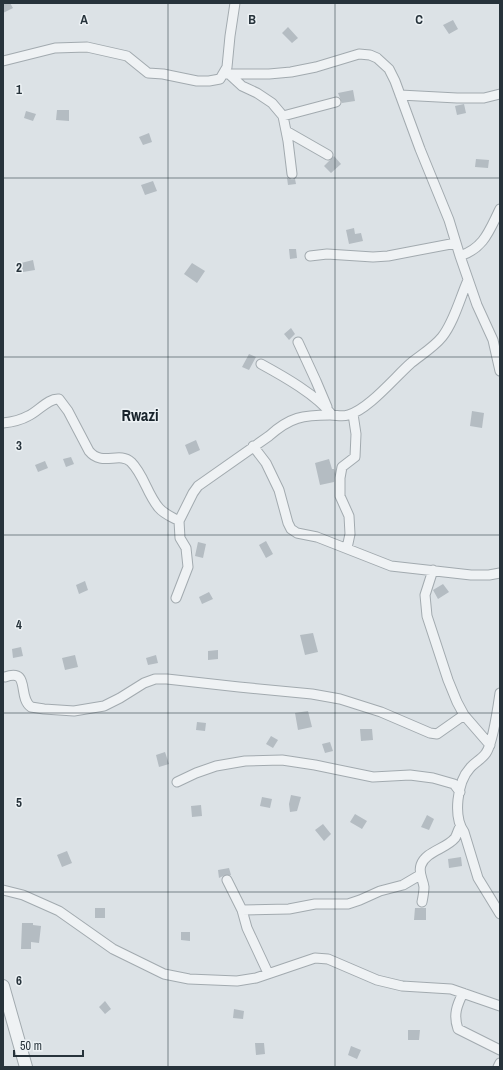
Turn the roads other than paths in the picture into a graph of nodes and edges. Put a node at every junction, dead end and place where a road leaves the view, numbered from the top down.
1 (235, 3) edge
2 (3, 61) edge
3 (227, 74) junction
4 (500, 94) edge
5 (400, 95) junction
6 (336, 102) dead end
7 (282, 116) junction
8 (286, 131) junction
9 (328, 155) dead end
10 (292, 174) dead end
11 (500, 209) edge
12 (456, 243) junction
13 (310, 256) dead end
14 (460, 256) junction
15 (468, 280) junction
16 (497, 341) edge
17 (298, 342) dead end
18 (261, 364) dead end
19 (500, 371) edge
20 (329, 411) junction
21 (353, 414) junction
22 (3, 423) edge
23 (253, 446) junction
24 (179, 521) junction
25 (347, 548) junction
26 (433, 570) junction
27 (500, 572) edge
28 (176, 598) dead end
29 (5, 678) dead end
30 (500, 693) edge
31 (464, 715) junction
32 (490, 745) junction
33 (177, 782) dead end
34 (460, 792) junction
35 (460, 827) junction
36 (420, 875) junction
37 (227, 880) dead end
38 (3, 890) edge
39 (422, 902) dead end
40 (242, 910) junction
41 (500, 914) edge
42 (268, 973) junction
43 (3, 986) edge
44 (463, 993) junction
45 (500, 1006) edge
46 (500, 1050) edge
47 (500, 1063) edge
48 (26, 1067) edge
49 (498, 1067) edge

1 - 3 street
2 - 3 street
3 - 5 street
3 - 7 street
4 - 5 street
5 - 12 street
6 - 7 street
7 - 8 street
8 - 9 street
8 - 10 street
11 - 14 street
12 - 13 street
12 - 14 street
14 - 15 street
15 - 16 street
15 - 21 street
16 - 19 street
17 - 20 street
18 - 20 street
20 - 21 street
20 - 23 street
21 - 25 street
22 - 24 street
23 - 24 street
23 - 25 street
24 - 28 street
25 - 26 street
26 - 27 street
26 - 31 street
29 - 31 street
30 - 32 street
31 - 32 street
32 - 34 street
33 - 34 street
34 - 35 street
35 - 36 street
35 - 41 street
36 - 39 street
36 - 40 street
37 - 40 street
38 - 42 street
40 - 42 street
42 - 44 street
43 - 48 street
44 - 45 street
44 - 46 street
47 - 49 street

